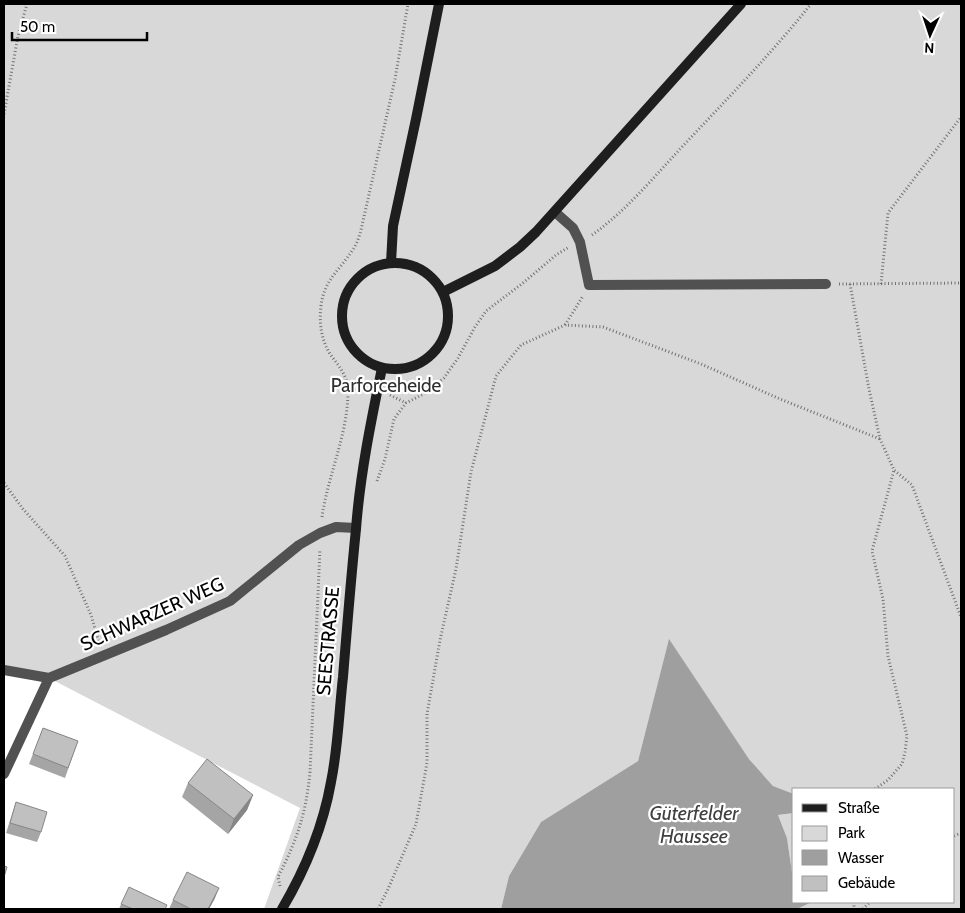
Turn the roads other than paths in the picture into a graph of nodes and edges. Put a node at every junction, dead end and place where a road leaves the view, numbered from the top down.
1 (440, 4) edge
2 (741, 4) edge
3 (555, 212) junction
4 (391, 263) junction
5 (826, 284) road end
6 (443, 292) junction
7 (382, 368) junction
8 (356, 528) junction
9 (4, 670) edge
10 (48, 678) junction
11 (4, 774) edge
12 (284, 906) edge

1 - 4 main road
2 - 3 main road
3 - 5 street
3 - 6 main road
4 - 6 main road
4 - 7 main road
6 - 7 main road
7 - 8 main road, SEESTRASSE
8 - 10 street, SCHWARZER WEG
8 - 12 main road, SEESTRASSE
9 - 10 street
10 - 11 street

